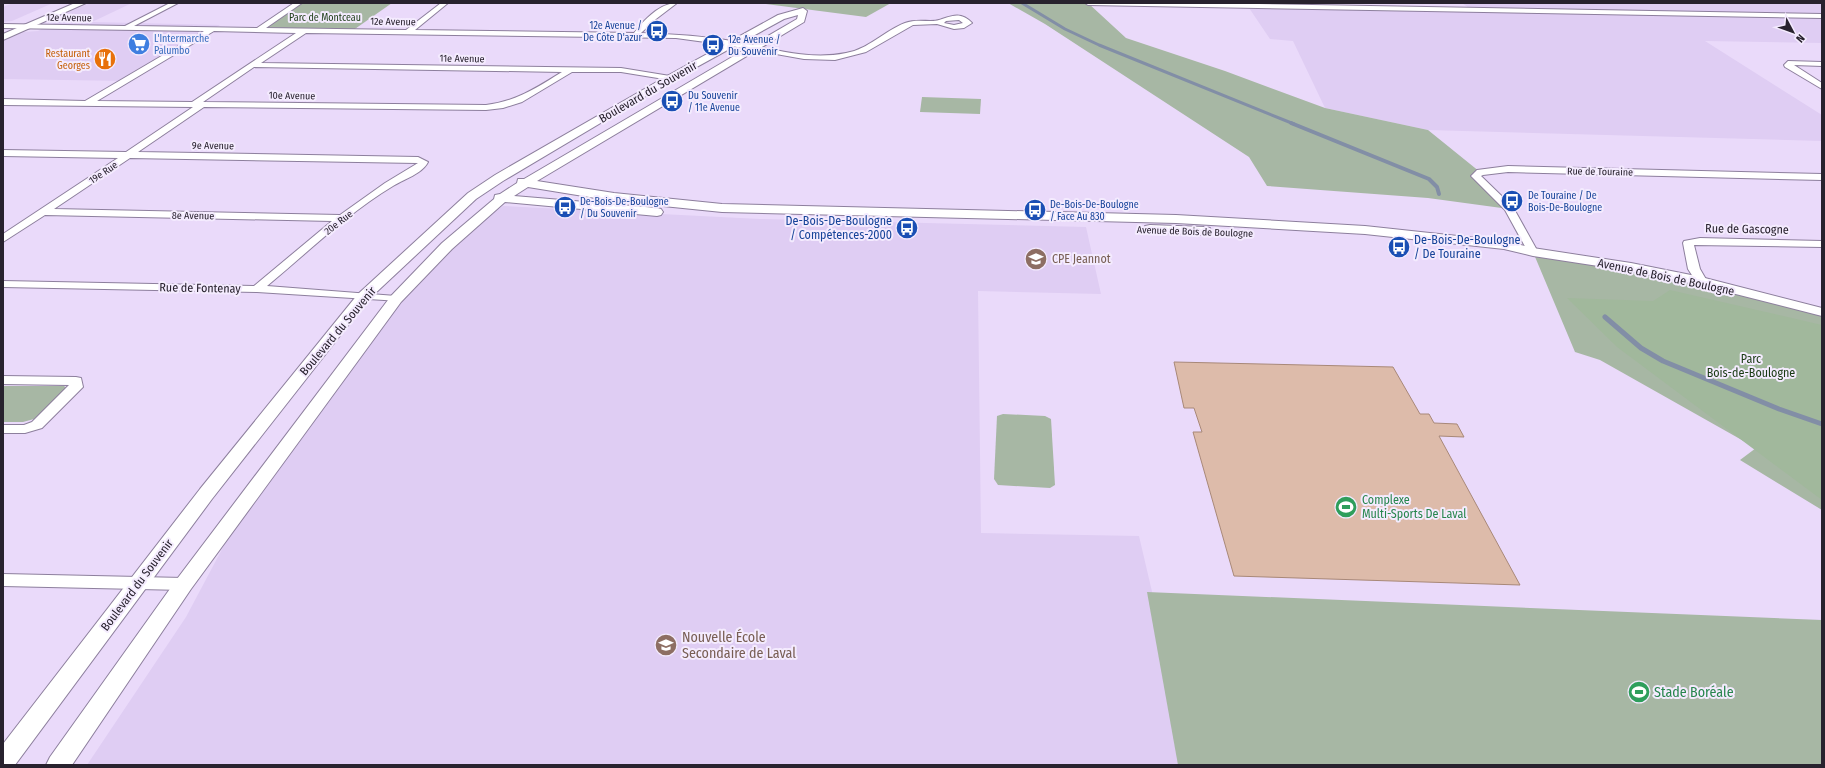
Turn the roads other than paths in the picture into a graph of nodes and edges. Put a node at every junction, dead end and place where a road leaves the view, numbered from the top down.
1 (65, 3) edge
2 (82, 3) edge
3 (174, 3) edge
4 (299, 3) edge
5 (445, 3) edge
6 (674, 3) edge
7 (1088, 3) edge
8 (1354, 5) edge
9 (1822, 16) edge
10 (940, 22) dead end
11 (28, 26) junction
12 (6, 27) edge
13 (125, 28) junction
14 (214, 29) junction
15 (258, 30) junction
16 (305, 30) junction
17 (408, 32) junction
18 (636, 35) junction
19 (3, 37) edge
20 (734, 44) junction
21 (754, 48) junction
22 (1822, 64) edge
23 (252, 65) junction
24 (571, 69) junction
25 (670, 78) junction
26 (1822, 87) edge
27 (3, 102) edge
28 (87, 103) junction
29 (197, 105) junction
30 (3, 152) edge
31 (129, 154) junction
32 (423, 162) joint
33 (1822, 177) edge
34 (499, 178) junction
35 (525, 183) junction
36 (472, 196) junction
37 (501, 199) junction
38 (44, 212) junction
39 (342, 218) junction
40 (3, 239) edge
41 (1822, 244) edge
42 (1533, 252) junction
43 (1701, 281) junction
44 (3, 284) edge
45 (257, 289) junction
46 (363, 297) junction
47 (396, 299) junction
48 (1822, 312) edge
49 (3, 380) edge
50 (3, 428) edge
51 (3, 580) edge
52 (138, 582) junction
53 (184, 584) junction
54 (3, 762) edge
55 (58, 765) edge

1 - 12 street
2 - 11 street
3 - 13 street
4 - 15 street
5 - 17 street
6 - 18 street
7 - 8 street
8 - 9 street
10 - 21 street, 12e Avenue
11 - 12 street, 12e Avenue
11 - 13 street, 12e Avenue
11 - 19 street
13 - 14 street, 12e Avenue
14 - 15 street, 12e Avenue
14 - 28 street
15 - 16 street, 12e Avenue
16 - 17 street, 12e Avenue
16 - 23 street, 19e Rue
17 - 18 street, 12e Avenue
18 - 20 street, 12e Avenue
20 - 21 street, 12e Avenue
20 - 21 street, Boulevard du Souvenir
20 - 25 street, Boulevard du Souvenir
21 - 35 street, Boulevard du Souvenir
22 - 26 street
23 - 24 street, 11e Avenue
23 - 29 street, 19e Rue
24 - 25 street, 11e Avenue
24 - 29 street, 10e Avenue
25 - 34 street, Boulevard du Souvenir
27 - 28 street, 10e Avenue
28 - 29 street, 10e Avenue
29 - 31 street, 19e Rue
30 - 31 street, 9e Avenue
31 - 32 street, 9e Avenue
31 - 38 street, 19e Rue
32 - 39 street, 20e Rue
33 - 42 street, Rue de Touraine
34 - 35 street, Avenue de Bois de Boulogne
34 - 36 street, Boulevard du Souvenir
35 - 37 street, Boulevard du Souvenir
35 - 42 street, Avenue de Bois de Boulogne
36 - 37 street, Avenue de Bois de Boulogne
36 - 46 street, Boulevard du Souvenir
37 - 42 street, Avenue de Bois de Boulogne
37 - 47 street, Boulevard du Souvenir
38 - 39 street, 8e Avenue
38 - 40 street, 19e Rue
39 - 45 street, 20e Rue
41 - 43 street, Rue de Gascogne
42 - 43 street, Avenue de Bois de Boulogne
43 - 48 street, Avenue de Bois de Boulogne
44 - 45 street, Rue de Fontenay
45 - 46 street, Rue de Fontenay
46 - 47 street, Rue de Fontenay
46 - 52 street, Boulevard du Souvenir
47 - 53 street, Boulevard du Souvenir
49 - 50 street
51 - 52 street
52 - 53 street
52 - 54 street, Boulevard du Souvenir
53 - 55 street, Boulevard du Souvenir

